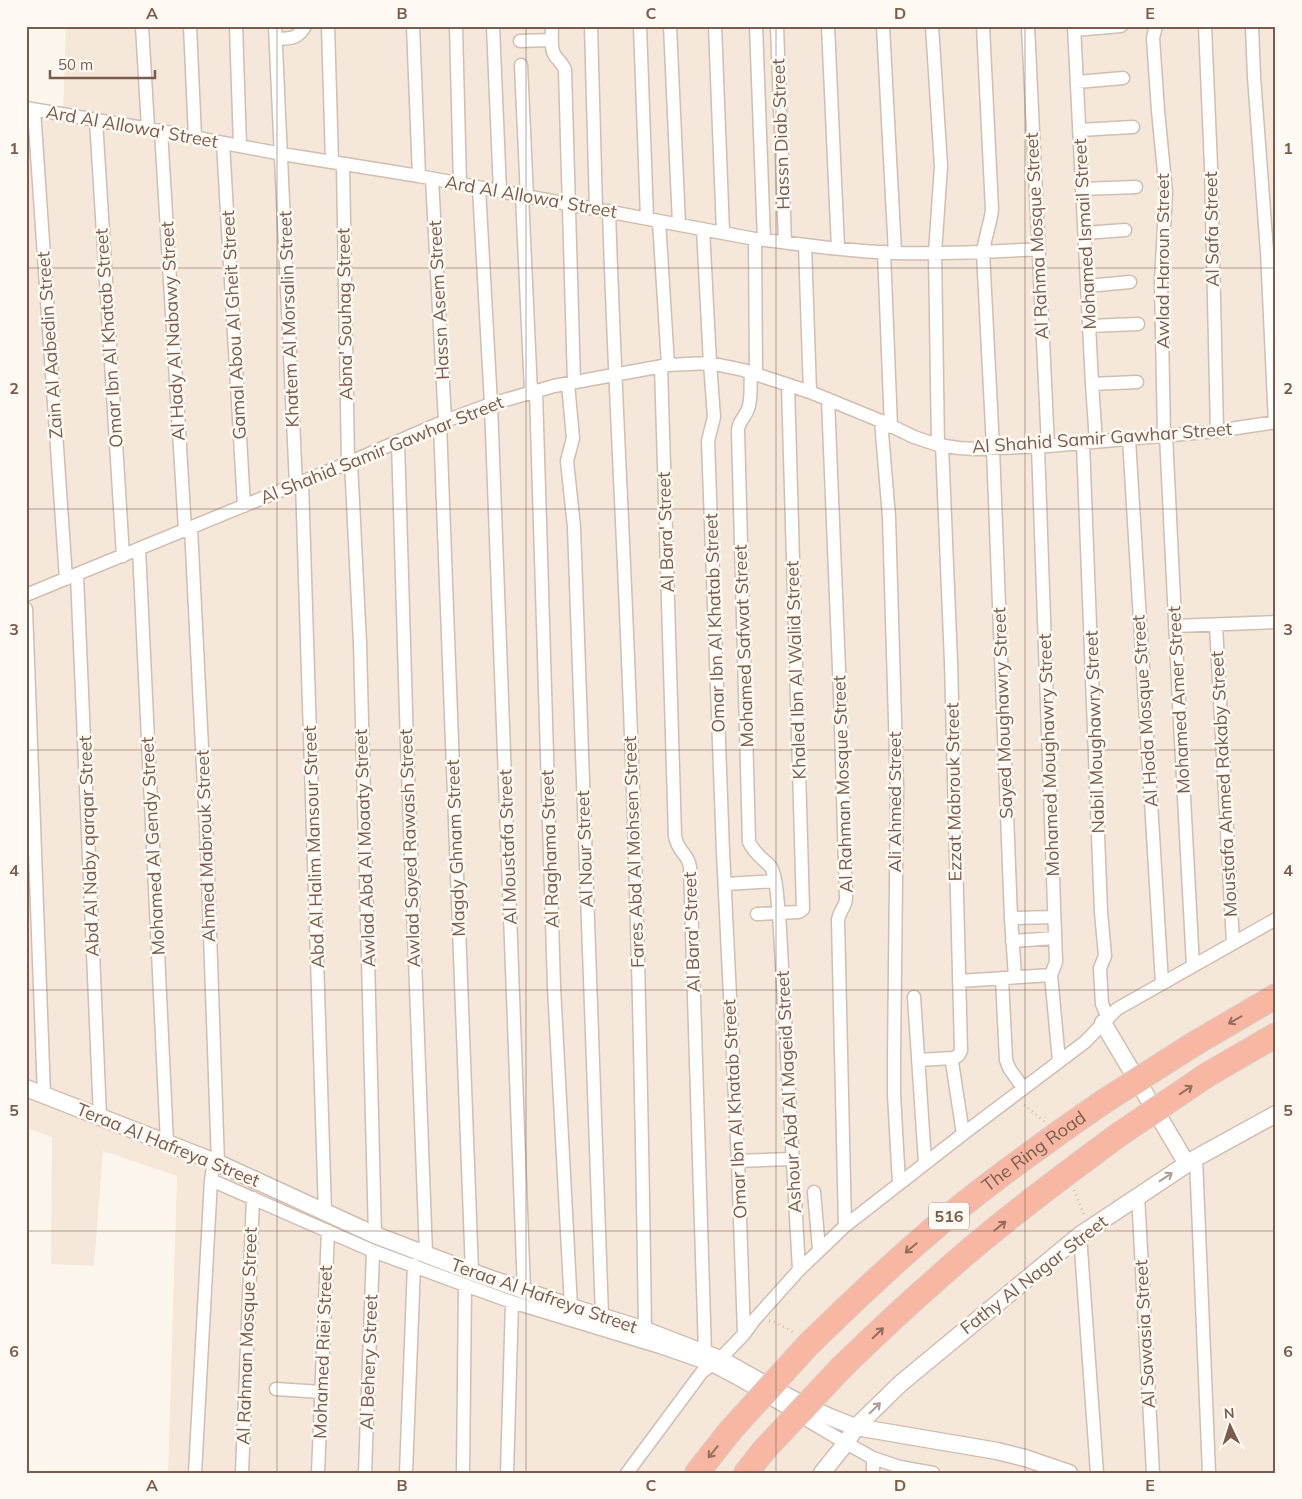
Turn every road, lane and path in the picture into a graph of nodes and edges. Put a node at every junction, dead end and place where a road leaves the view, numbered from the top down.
1 (142, 26) edge
2 (190, 26) edge
3 (236, 26) edge
4 (306, 26) edge
5 (328, 26) edge
6 (413, 26) edge
7 (456, 26) edge
8 (494, 26) edge
9 (552, 26) edge
10 (591, 26) edge
11 (640, 26) edge
12 (670, 26) edge
13 (715, 26) edge
14 (756, 26) edge
15 (777, 26) edge
16 (828, 26) edge
17 (883, 26) edge
18 (932, 26) edge
19 (983, 26) edge
20 (1028, 26) edge
21 (1121, 26) edge
22 (1156, 26) edge
23 (1205, 26) edge
24 (1252, 26) edge
25 (1074, 28) edge
26 (275, 33) edge
27 (552, 40) junction
28 (520, 41) dead end
29 (521, 65) dead end
30 (1123, 78) dead end
31 (1077, 82) junction
32 (30, 109) edge
33 (96, 120) junction
34 (1133, 127) dead end
35 (148, 128) junction
36 (1080, 130) junction
37 (161, 131) junction
38 (195, 138) junction
39 (223, 143) junction
40 (240, 146) junction
41 (282, 154) junction
42 (337, 163) junction
43 (419, 176) junction
44 (432, 179) junction
45 (460, 184) junction
46 (1136, 187) dead end
47 (479, 188) junction
48 (1082, 189) junction
49 (500, 192) junction
50 (525, 196) junction
51 (569, 204) junction
52 (602, 210) junction
53 (653, 220) junction
54 (679, 224) junction
55 (703, 229) junction
56 (1125, 230) dead end
57 (723, 232) junction
58 (1085, 233) junction
59 (760, 239) junction
60 (785, 242) junction
61 (805, 246) junction
62 (838, 248) junction
63 (1038, 249) junction
64 (984, 252) junction
65 (889, 253) junction
66 (935, 253) junction
67 (1130, 282) dead end
68 (1087, 286) junction
69 (1138, 324) dead end
70 (1089, 326) junction
71 (710, 363) junction
72 (664, 365) junction
73 (754, 374) junction
74 (614, 375) junction
75 (1137, 382) dead end
76 (571, 383) junction
77 (1092, 384) junction
78 (788, 385) junction
79 (534, 392) junction
80 (810, 392) junction
81 (828, 399) junction
82 (491, 404) junction
83 (442, 422) junction
84 (1276, 422) edge
85 (886, 424) junction
86 (1216, 431) junction
87 (1165, 436) junction
88 (1128, 439) junction
89 (398, 442) junction
90 (1096, 442) junction
91 (1083, 443) junction
92 (940, 445) junction
93 (1043, 446) junction
94 (993, 448) junction
95 (350, 463) junction
96 (299, 484) junction
97 (244, 506) junction
98 (188, 529) junction
99 (139, 550) junction
100 (123, 556) junction
101 (71, 577) junction
102 (26, 595) edge
103 (26, 609) edge
104 (1276, 622) edge
105 (1216, 625) junction
106 (1175, 626) junction
107 (775, 881) junction
108 (725, 884) junction
109 (779, 913) junction
110 (757, 914) dead end
111 (1054, 917) junction
112 (1011, 918) junction
113 (1276, 919) edge
114 (1056, 938) junction
115 (1012, 941) junction
116 (1233, 943) junction
117 (1193, 966) junction
118 (1051, 975) junction
119 (1008, 977) junction
120 (959, 981) junction
121 (1162, 983) junction
122 (1276, 996) edge
123 (914, 997) dead end
124 (1105, 1020) junction
125 (1276, 1035) edge
126 (953, 1058) junction
127 (918, 1060) junction
128 (1059, 1061) junction
129 (26, 1088) edge
130 (1023, 1088) junction
131 (44, 1095) junction
132 (1021, 1102) dead end
133 (1276, 1114) edge
134 (100, 1117) junction
135 (963, 1134) junction
136 (1056, 1135) junction
137 (167, 1143) junction
138 (792, 1159) junction
139 (738, 1161) junction
140 (1191, 1161) junction
141 (216, 1162) junction
142 (925, 1162) junction
143 (1068, 1172) junction
144 (211, 1180) junction
145 (899, 1183) junction
146 (814, 1192) dead end
147 (1138, 1195) junction
148 (253, 1198) junction
149 (325, 1212) junction
150 (845, 1226) junction
151 (1084, 1229) junction
152 (328, 1231) junction
153 (374, 1243) junction
154 (819, 1249) junction
155 (420, 1260) junction
156 (799, 1270) junction
157 (468, 1279) junction
158 (524, 1291) junction
159 (512, 1302) junction
160 (571, 1307) junction
161 (602, 1316) junction
162 (774, 1322) dead end
163 (645, 1330) junction
164 (744, 1334) junction
165 (808, 1346) junction
166 (712, 1359) junction
167 (276, 1389) dead end
168 (321, 1392) junction
169 (856, 1427) junction
170 (846, 1443) junction
171 (873, 1458) junction
172 (1045, 1469) edge
173 (927, 1472) edge
174 (195, 1473) edge
175 (242, 1473) edge
176 (318, 1473) edge
177 (365, 1473) edge
178 (406, 1473) edge
179 (463, 1473) edge
180 (507, 1473) edge
181 (627, 1473) edge
182 (697, 1473) edge
183 (746, 1473) edge
184 (822, 1473) edge
185 (873, 1473) edge
186 (1069, 1473) edge
187 (1097, 1473) edge
188 (1152, 1473) edge
189 (1209, 1473) edge

1 - 35 street
2 - 38 street
3 - 40 street
4 - 26 street
5 - 42 street, Abna' Souhag Street
6 - 43 street
7 - 45 street
8 - 49 street
9 - 27 street
10 - 52 street, Fares Abd Al Mohsen Street
11 - 53 street, Al Bara' Street
12 - 54 street
13 - 57 street
14 - 59 street, Mohamed Safwat Street
15 - 60 street, Hassn Diab Street
16 - 62 street
17 - 65 street, Ali Ahmed Street
18 - 66 street, Ezzat Mabrouk Street
19 - 64 street, Sayed Moughawry Street
20 - 63 street, Al Rahma Mosque Street
21 - 25 street
22 - 87 street, Awlad Haroun Street
23 - 86 street, Al Safa Street
24 - 84 street
25 - 31 street, Mohamed Ismail Street
26 - 41 street, Khatem Al Morsalin Street
27 - 28 street
27 - 51 street, Al Nour Street
29 - 50 street, Al Raghama Street
30 - 31 street
31 - 36 street, Mohamed Ismail Street
32 - 33 street, Ard Al Allowa' Street
32 - 101 street, Zain Al Aabedin Street
33 - 35 street, Ard Al Allowa' Street
33 - 100 street, Omar Ibn Al Khatab Street
34 - 36 street
35 - 37 street, Ard Al Allowa' Street
36 - 48 street, Mohamed Ismail Street
37 - 38 street, Ard Al Allowa' Street
37 - 98 street, Al Hady Al Nabawy Street
38 - 39 street, Ard Al Allowa' Street
39 - 40 street, Ard Al Allowa' Street
39 - 97 street, Gamal Abou Al Gheit Street
40 - 41 street, Ard Al Allowa' Street
41 - 42 street, Ard Al Allowa' Street
41 - 96 street, Khatem Al Morsalin Street
42 - 43 street, Ard Al Allowa' Street
42 - 95 street, Abna' Souhag Street
43 - 44 street, Ard Al Allowa' Street
44 - 45 street, Ard Al Allowa' Street
44 - 83 street, Hassn Asem Street
45 - 47 street, Ard Al Allowa' Street
46 - 48 street
47 - 49 street, Ard Al Allowa' Street
47 - 82 street, Al Moustafa Street
48 - 58 street, Mohamed Ismail Street
49 - 50 street, Ard Al Allowa' Street
50 - 51 street, Ard Al Allowa' Street
50 - 79 street, Al Raghama Street
51 - 52 street, Ard Al Allowa' Street
51 - 76 street, Al Nour Street
52 - 53 street, Ard Al Allowa' Street
52 - 74 street, Fares Abd Al Mohsen Street
53 - 54 street, Ard Al Allowa' Street
53 - 72 street, Al Bara' Street
54 - 55 street, Ard Al Allowa' Street
55 - 57 street, Ard Al Allowa' Street
55 - 71 street, Omar Ibn Al Khatab Street
56 - 58 street
57 - 59 street, Ard Al Allowa' Street
58 - 68 street, Mohamed Ismail Street
59 - 60 street, Ard Al Allowa' Street
59 - 73 street, Mohamed Safwat Street
60 - 61 street, Ard Al Allowa' Street
61 - 62 street, Ard Al Allowa' Street
61 - 80 street
62 - 65 street, Ard Al Allowa' Street
63 - 64 street, Ard Al Allowa' Street
63 - 93 street, Al Rahma Mosque Street
64 - 66 street, Ard Al Allowa' Street
64 - 94 street, Sayed Moughawry Street
65 - 66 street, Ard Al Allowa' Street
65 - 85 street, Ali Ahmed Street
66 - 92 street, Ezzat Mabrouk Street
67 - 68 street
68 - 70 street, Mohamed Ismail Street
69 - 70 street
70 - 77 street, Mohamed Ismail Street
71 - 72 street, Al Shahid Samir Gawhar Street
71 - 73 street, Al Shahid Samir Gawhar Street
71 - 108 street, Omar Ibn Al Khatab Street
72 - 74 street, Al Shahid Samir Gawhar Street
72 - 166 street, Al Bara' Street
73 - 78 street, Al Shahid Samir Gawhar Street
73 - 107 street, Mohamed Safwat Street
74 - 76 street, Al Shahid Samir Gawhar Street
74 - 163 street, Fares Abd Al Mohsen Street
75 - 77 street
76 - 79 street, Al Shahid Samir Gawhar Street
76 - 161 street, Al Nour Street
77 - 90 street, Mohamed Ismail Street
78 - 80 street, Al Shahid Samir Gawhar Street
78 - 109 street, Khaled Ibn Al Walid Street
79 - 82 street, Al Shahid Samir Gawhar Street
79 - 160 street, Al Raghama Street
80 - 81 street, Al Shahid Samir Gawhar Street
81 - 85 street, Al Shahid Samir Gawhar Street
81 - 150 street, Al Rahman Mosque Street
82 - 83 street, Al Shahid Samir Gawhar Street
82 - 158 street, Al Moustafa Street
83 - 89 street, Al Shahid Samir Gawhar Street
83 - 157 street, Magdy Ghnam Street
84 - 86 street, Al Shahid Samir Gawhar Street
85 - 92 street, Al Shahid Samir Gawhar Street
85 - 145 street, Ali Ahmed Street
86 - 87 street, Al Shahid Samir Gawhar Street
87 - 88 street, Al Shahid Samir Gawhar Street
87 - 106 street, Mohamed Amer Street
88 - 90 street, Al Shahid Samir Gawhar Street
88 - 121 street, Al Hoda Mosque Street
89 - 95 street, Al Shahid Samir Gawhar Street
89 - 155 street, Awlad Sayed Rawash Street
90 - 91 street, Al Shahid Samir Gawhar Street
91 - 93 street, Al Shahid Samir Gawhar Street
91 - 124 street, Nabil Moughawry Street
92 - 94 street, Al Shahid Samir Gawhar Street
92 - 120 street, Ezzat Mabrouk Street
93 - 94 street, Al Shahid Samir Gawhar Street
93 - 111 street, Mohamed Moughawry Street
94 - 112 street, Sayed Moughawry Street
95 - 96 street, Al Shahid Samir Gawhar Street
95 - 153 street, Awlad Abd Al Moaaty Street
96 - 97 street, Al Shahid Samir Gawhar Street
96 - 149 street, Abd Al Halim Mansour Street
97 - 98 street, Al Shahid Samir Gawhar Street
98 - 99 street, Al Shahid Samir Gawhar Street
98 - 141 street, Ahmed Mabrouk Street
99 - 100 street, Al Shahid Samir Gawhar Street
99 - 137 street, Mohamed Al Gendy Street
100 - 101 street, Al Shahid Samir Gawhar Street
101 - 102 street, Al Shahid Samir Gawhar Street
101 - 134 street, Abd Al Naby qarqar Street
103 - 131 street
104 - 105 street
105 - 106 street
105 - 116 street, Moustafa Ahmed Rakaby Street
106 - 117 street, Mohamed Amer Street
107 - 108 street
107 - 109 street, Mohamed Safwat Street
108 - 139 street, Omar Ibn Al Khatab Street
109 - 110 street, Khaled Ibn Al Walid Street
109 - 138 street, Ashour Abd Al Mageid Street
111 - 112 street
111 - 114 street, Mohamed Moughawry Street
112 - 115 street, Sayed Moughawry Street
113 - 116 street
114 - 115 street
114 - 118 street, Mohamed Moughawry Street
115 - 119 street, Sayed Moughawry Street
116 - 117 street
117 - 121 street
118 - 119 street
118 - 128 street, Mohamed Moughawry Street
119 - 120 street
119 - 130 street, Sayed Moughawry Street
120 - 126 street, Ezzat Mabrouk Street
121 - 124 street
122 -> 136 highway, The Ring Road / 516, bridge
123 - 127 street
124 - 128 street
124 - 140 street
143 -> 125 highway, The Ring Road / 516, bridge
126 - 127 street
126 - 135 street, Ezzat Mabrouk Street
127 - 142 street
128 - 130 street
129 - 131 street, Teraa Al Hafreya Street
130 - 135 street
131 - 134 street, Teraa Al Hafreya Street
132 - 136 path
133 - 140 street, Fathy Al Nagar Street
134 - 137 street, Teraa Al Hafreya Street
135 - 142 street
136 -> 165 highway, The Ring Road / 516
137 - 141 street, Teraa Al Hafreya Street
138 - 139 street
138 - 156 street, Ashour Abd Al Mageid Street
139 - 164 street, Omar Ibn Al Khatab Street
147 -> 140 street, Fathy Al Nagar Street
140 - 189 street
141 - 144 street, Ahmed Mabrouk Street
141 - 149 street, Teraa Al Hafreya Street
142 - 145 street
143 - 151 path
183 -> 143 highway, The Ring Road / 516, bridge
144 - 148 street, Teraa Al Hafreya Street
144 - 174 street, Ahmed Mabrouk Street
145 - 150 street
146 - 154 street
147 - 151 street, Fathy Al Nagar Street
147 - 188 street, Al Sawasia Street
148 - 152 street, Teraa Al Hafreya Street
148 - 175 street, Al Rahman Mosque Street
149 - 153 street, Teraa Al Hafreya Street
150 - 154 street
169 -> 151 street, Fathy Al Nagar Street
151 - 187 street
152 - 153 street, Teraa Al Hafreya Street
152 - 168 street, Mohamed Riei Street
153 - 155 street, Teraa Al Hafreya Street
153 - 177 street, Al Behery Street
154 - 156 street
155 - 157 street, Teraa Al Hafreya Street
155 - 178 street, Awlad Sayed Rawash Street
156 - 164 street
157 - 158 street, Teraa Al Hafreya Street
157 - 159 street, Teraa Al Hafreya Street
157 - 179 street, Magdy Ghnam Street
158 - 160 street, Teraa Al Hafreya Street
159 - 166 street, Teraa Al Hafreya Street
159 - 180 street
160 - 161 street, Teraa Al Hafreya Street
161 - 163 street, Teraa Al Hafreya Street
162 - 165 path
163 - 166 street, Teraa Al Hafreya Street
164 - 166 street
165 -> 182 highway, The Ring Road / 516, bridge
166 - 169 street, Teraa Al Hafreya Street
166 - 170 street, Teraa Al Hafreya Street
166 - 181 street
167 - 168 street
168 - 176 street, Mohamed Riei Street
169 - 170 street, Fathy Al Nagar Street
169 - 172 street, Teraa Al Hafreya Street
170 - 171 street, Teraa Al Hafreya Street
170 - 184 street, Fathy Al Nagar Street
171 - 173 street, Teraa Al Hafreya Street
171 - 185 street
172 - 186 street, Teraa Al Hafreya Street

